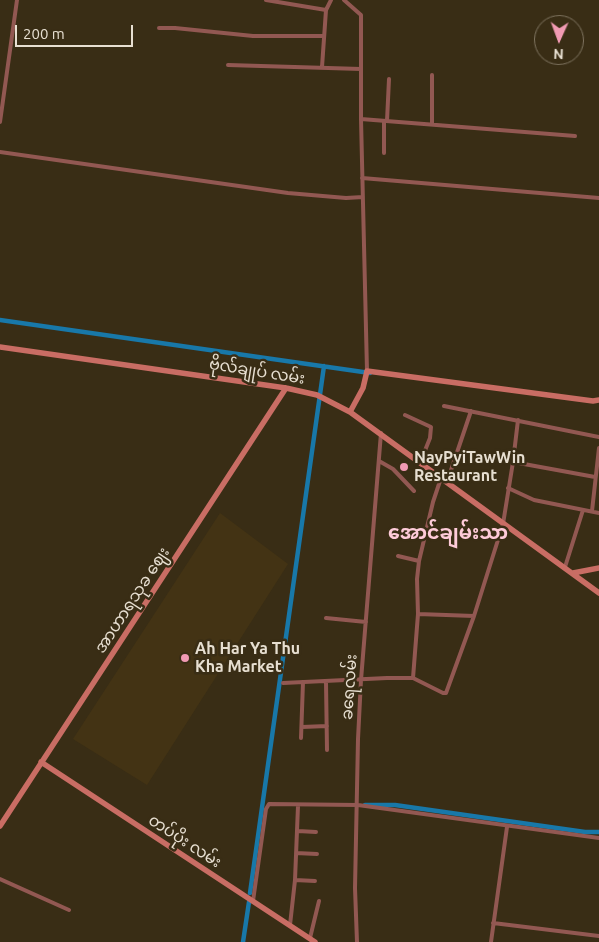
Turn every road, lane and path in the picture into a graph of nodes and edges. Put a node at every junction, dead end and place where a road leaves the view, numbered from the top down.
1 (17, 0) edge
2 (266, 0) edge
3 (331, 0) edge
4 (344, 0) edge
5 (326, 10) junction
6 (159, 28) dead end
7 (323, 36) junction
8 (228, 65) dead end
9 (322, 67) junction
10 (361, 69) junction
11 (432, 75) dead end
12 (389, 79) dead end
13 (360, 119) junction
14 (385, 121) junction
15 (0, 122) edge
16 (432, 124) junction
17 (575, 136) dead end
18 (0, 152) edge
19 (384, 153) dead end
20 (362, 178) junction
21 (364, 196) junction
22 (599, 198) edge
23 (0, 347) edge
24 (368, 372) junction
25 (286, 388) junction
26 (599, 400) edge
27 (444, 406) dead end
28 (471, 411) junction
29 (350, 412) junction
30 (405, 415) dead end
31 (518, 420) junction
32 (381, 433) junction
33 (599, 437) edge
34 (599, 448) edge
35 (379, 461) junction
36 (513, 462) junction
37 (420, 463) junction
38 (595, 477) junction
39 (444, 480) junction
40 (508, 488) junction
41 (414, 491) dead end
42 (583, 510) junction
43 (592, 511) junction
44 (599, 513) edge
45 (503, 524) junction
46 (398, 556) dead end
47 (419, 561) junction
48 (565, 567) junction
49 (599, 568) edge
50 (572, 573) junction
51 (599, 593) edge
52 (418, 614) junction
53 (474, 616) junction
54 (326, 618) dead end
55 (366, 622) junction
56 (413, 678) junction
57 (361, 680) junction
58 (303, 682) junction
59 (326, 682) junction
60 (283, 683) dead end
61 (302, 726) junction
62 (327, 726) junction
63 (301, 738) dead end
64 (327, 750) dead end
65 (41, 762) junction
66 (358, 805) junction
67 (298, 806) junction
68 (0, 826) edge
69 (508, 827) junction
70 (298, 831) junction
71 (316, 832) dead end
72 (599, 838) edge
73 (296, 853) junction
74 (318, 854) dead end
75 (0, 879) edge
76 (295, 880) junction
77 (315, 881) dead end
78 (253, 901) junction
79 (320, 901) dead end
80 (69, 910) dead end
81 (494, 923) junction
82 (290, 925) junction
83 (599, 936) edge
84 (312, 940) edge
85 (356, 942) edge
86 (491, 942) edge

1 - 15 street
2 - 5 street
3 - 5 street
4 - 10 street
5 - 7 street
6 - 7 street
7 - 9 street
8 - 9 street
9 - 10 street
10 - 13 street
11 - 16 street
12 - 14 street
13 - 14 street
13 - 20 street
14 - 16 street
14 - 19 street
16 - 17 street
18 - 21 street
20 - 21 street
20 - 22 street
21 - 24 street
23 - 25 street, ဗိုလ်ချုပ် လမ်း
24 - 26 street
24 - 29 street
25 - 29 street, ဗိုလ်ချုပ် လမ်း
25 - 65 street, အာဟာရသုခ ဈေး
27 - 28 street
28 - 31 street
28 - 39 street
29 - 32 street, ဗိုလ်ချုပ် လမ်း
30 - 37 street
31 - 33 street
31 - 36 street
32 - 35 street, ခရေလမ်း
32 - 37 street, ဗိုလ်ချုပ် လမ်း
34 - 38 street
35 - 41 street
35 - 55 street, ခရေလမ်း
36 - 38 street
36 - 40 street
37 - 39 street, ဗိုလ်ချုပ် လမ်း
38 - 43 street
39 - 45 street, ဗိုလ်ချုပ် လမ်း
39 - 47 street
40 - 42 street
40 - 45 street
42 - 43 street
42 - 48 street
43 - 44 street
45 - 48 street, ဗိုလ်ချုပ် လမ်း
45 - 53 street
46 - 47 street
47 - 52 street
48 - 50 street, ဗိုလ်ချုပ် လမ်း
49 - 50 street
50 - 51 street, ဗိုလ်ချုပ် လမ်း
52 - 53 street
52 - 56 street
53 - 56 street
54 - 55 street
55 - 57 street, ခရေလမ်း
56 - 57 street
57 - 59 street
57 - 66 street, ခရေလမ်း
58 - 59 street
58 - 60 street
58 - 61 street
59 - 62 street
61 - 62 street
61 - 63 street
62 - 64 street
65 - 68 street, အာဟာရသုခ ဈေး
65 - 78 street, တပ်ပိုး လမ်း
66 - 67 street
66 - 69 street
66 - 85 street, ခရေလမ်း
67 - 70 street
67 - 78 street
69 - 72 street
69 - 81 street
70 - 71 street
70 - 73 street
73 - 74 street
73 - 76 street
75 - 80 street
76 - 77 street
76 - 82 street
78 - 82 street, တပ်ပိုး လမ်း
79 - 84 street
81 - 83 street
81 - 86 street
82 - 84 street, တပ်ပိုး လမ်း

